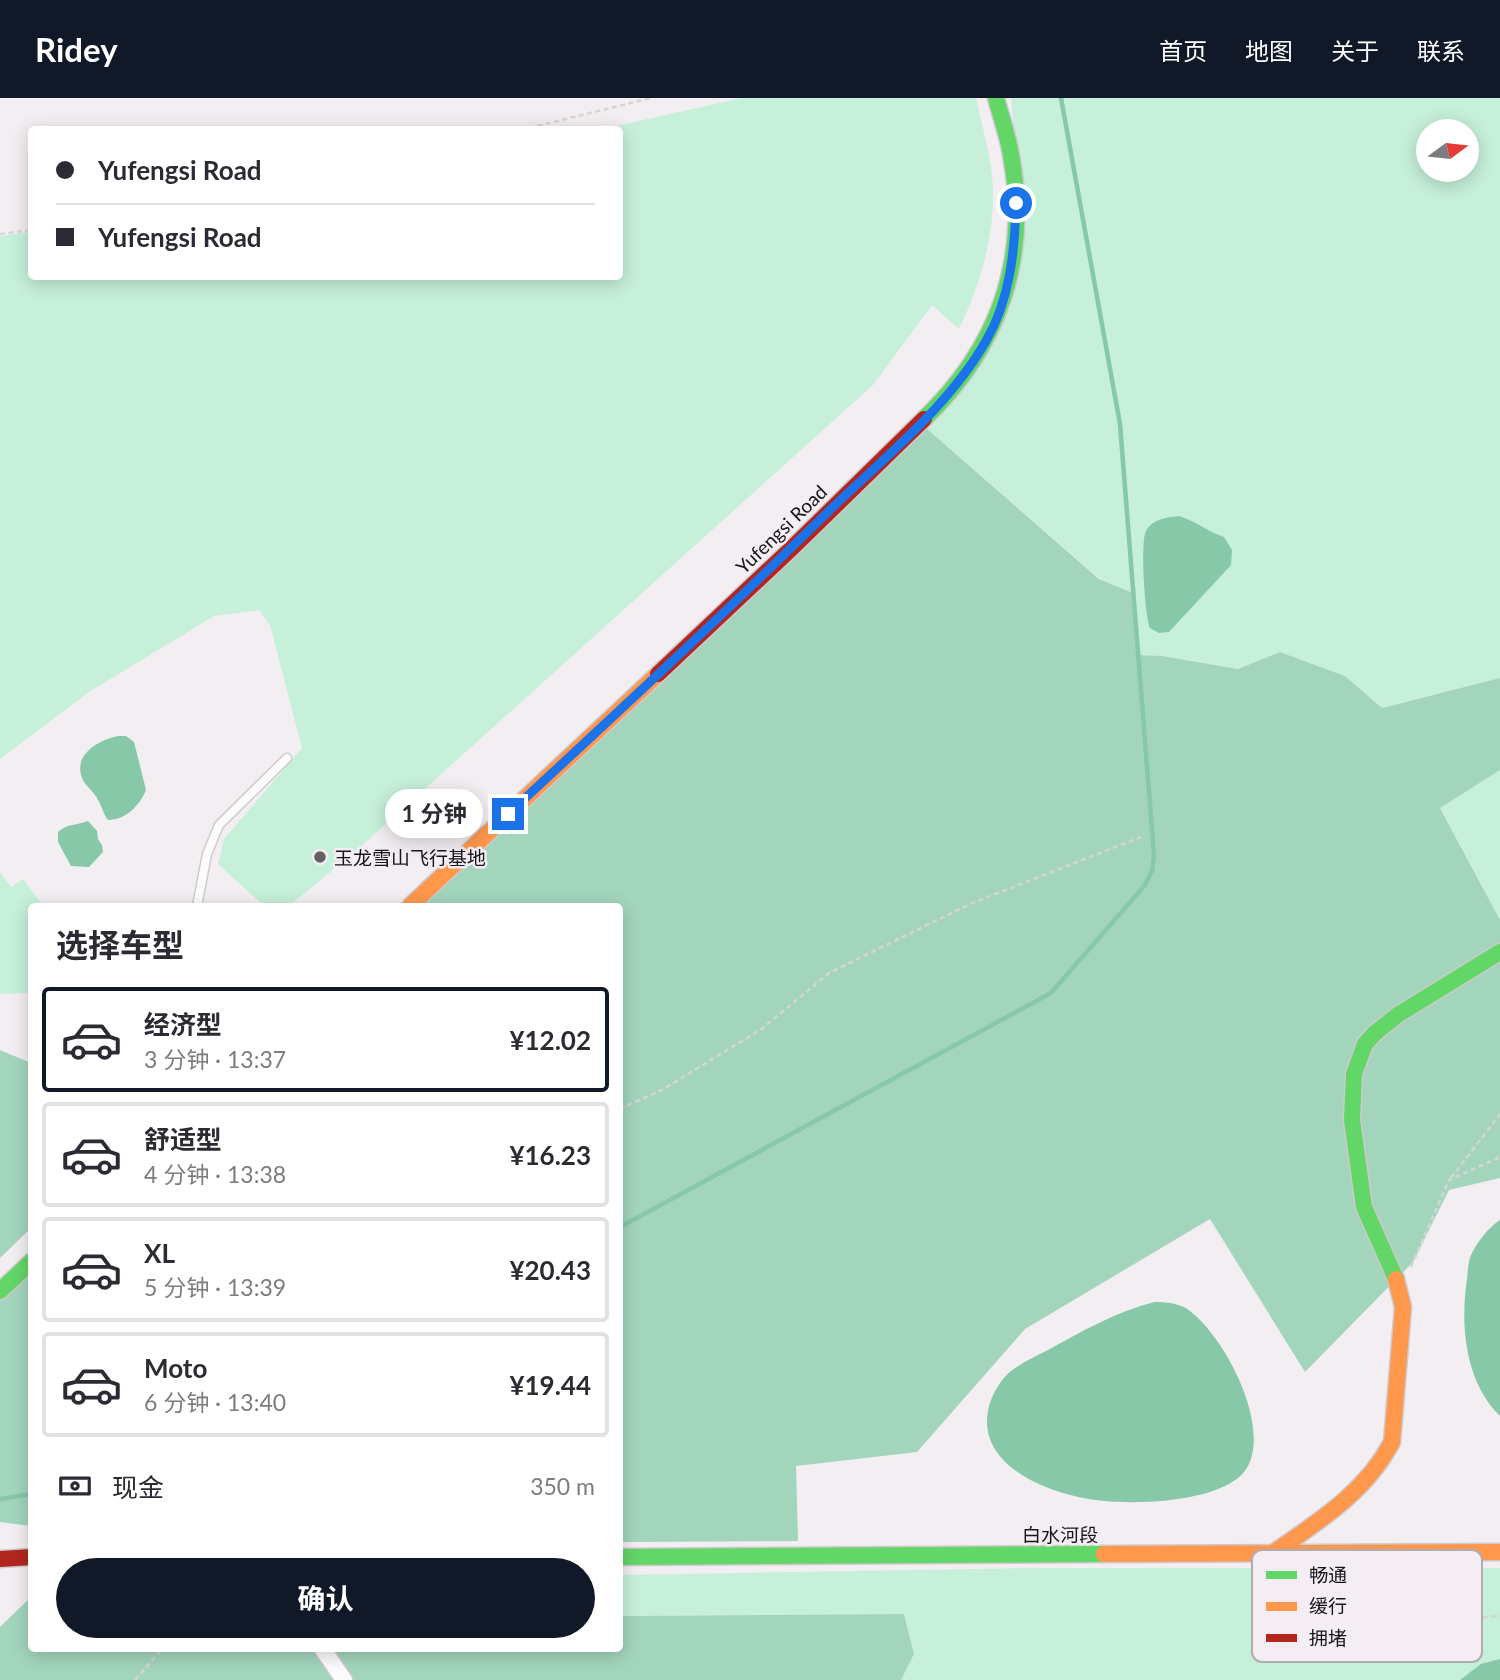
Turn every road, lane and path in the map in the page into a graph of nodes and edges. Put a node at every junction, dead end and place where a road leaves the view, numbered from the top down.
1 (651, 98) edge
2 (996, 98) edge
3 (537, 126) edge
4 (28, 230) edge
5 (0, 234) edge
6 (287, 758) dead end
7 (1141, 837) dead end
8 (198, 903) edge
9 (413, 903) edge
10 (1500, 952) edge
11 (623, 1108) edge
12 (1500, 1114) edge
13 (1500, 1157) edge
14 (1449, 1180) junction
15 (28, 1265) edge
16 (1411, 1267) dead end
17 (0, 1291) edge
18 (1277, 1550) edge
19 (1482, 1552) edge
20 (1500, 1552) edge
21 (1252, 1553) edge
22 (28, 1557) edge
23 (623, 1557) edge
24 (0, 1559) edge
25 (1500, 1616) edge
26 (1482, 1618) edge
27 (160, 1652) edge
28 (325, 1652) edge
29 (135, 1680) edge
30 (344, 1680) edge

1 - 3 path
2 - 9 main road, Yufengsi Road
4 - 5 path
6 - 8 lane
7 - 11 path
10 - 18 main road
12 - 14 path
13 - 14 path
14 - 16 path
15 - 17 main road
19 - 20 main road, 白水河段
21 - 23 main road, 白水河段
22 - 24 main road
25 - 26 path
27 - 29 path
28 - 30 street

